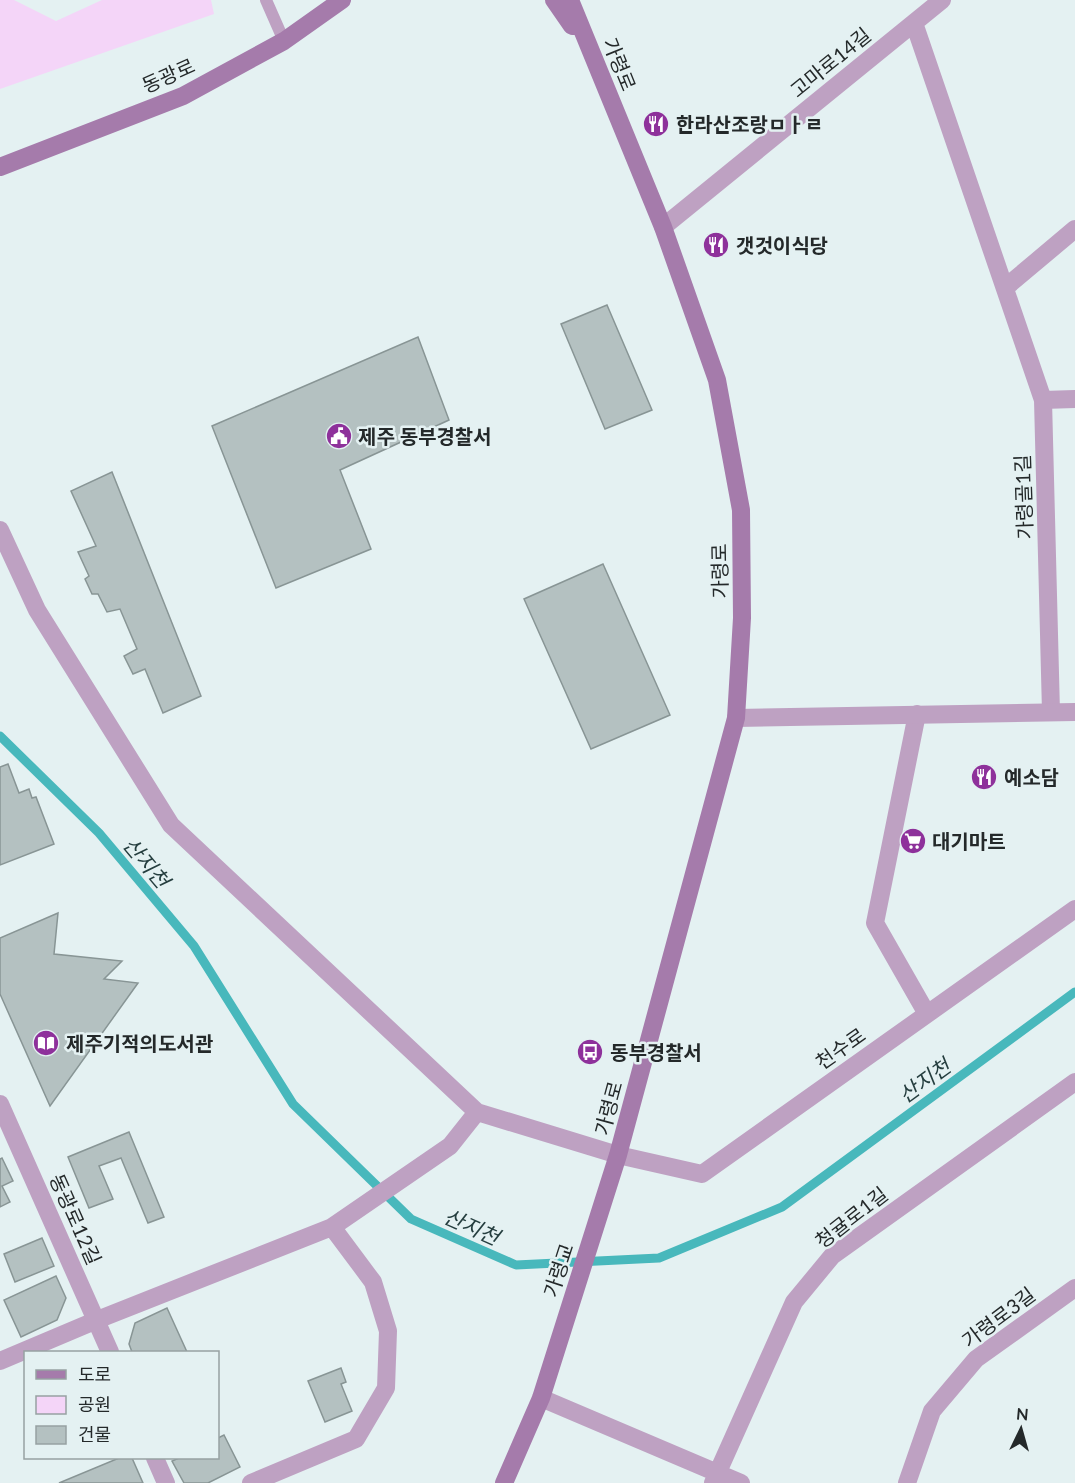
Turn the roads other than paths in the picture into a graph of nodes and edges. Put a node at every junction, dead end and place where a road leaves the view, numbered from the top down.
1 (266, 0) edge
2 (554, 0) edge
3 (570, 0) edge
4 (942, 0) edge
5 (344, 1) edge
6 (914, 23) junction
7 (284, 41) junction
8 (591, 53) junction
9 (0, 167) edge
10 (663, 227) junction
11 (1075, 229) edge
12 (1006, 287) junction
13 (1075, 399) edge
14 (1043, 400) junction
15 (0, 530) edge
16 (1051, 712) junction
17 (1075, 712) edge
18 (917, 714) junction
19 (736, 718) junction
20 (1075, 909) edge
21 (927, 1014) junction
22 (1075, 1082) edge
23 (0, 1104) edge
24 (477, 1112) junction
25 (8, 1144) edge
26 (618, 1155) junction
27 (332, 1227) junction
28 (1075, 1288) edge
29 (97, 1320) junction
30 (110, 1351) edge
31 (0, 1361) edge
32 (541, 1398) junction
33 (155, 1459) edge
34 (716, 1478) edge
35 (166, 1483) edge
36 (251, 1483) edge
37 (504, 1483) edge
38 (741, 1483) edge
39 (907, 1483) edge

1 - 7 lane
2 - 8 main road
3 - 8 main road, 가령로
4 - 6 street, 고마로14길
5 - 7 main road, 동광로
6 - 10 street, 고마로14길
6 - 12 street, 가령골1길
7 - 9 main road, 동광로
8 - 10 main road, 가령로
10 - 19 main road, 가령로
11 - 12 street
12 - 14 street, 가령골1길
13 - 14 street
14 - 16 street, 가령골1길
15 - 24 street
16 - 17 street
16 - 18 street
18 - 19 street
18 - 21 street
19 - 26 main road, 가령로
20 - 21 street, 천수로
21 - 26 street, 천수로
22 - 34 street, 청귤로1길
23 - 25 street, 동광로12길
24 - 26 street, 천수로
24 - 27 street
25 - 29 street, 동광로12길
26 - 32 main road, 가령교
27 - 29 street
27 - 36 street
28 - 39 street, 가령로3길
29 - 30 street, 동광로12길
29 - 31 street
32 - 34 street
32 - 37 main road
33 - 35 street
34 - 38 street

